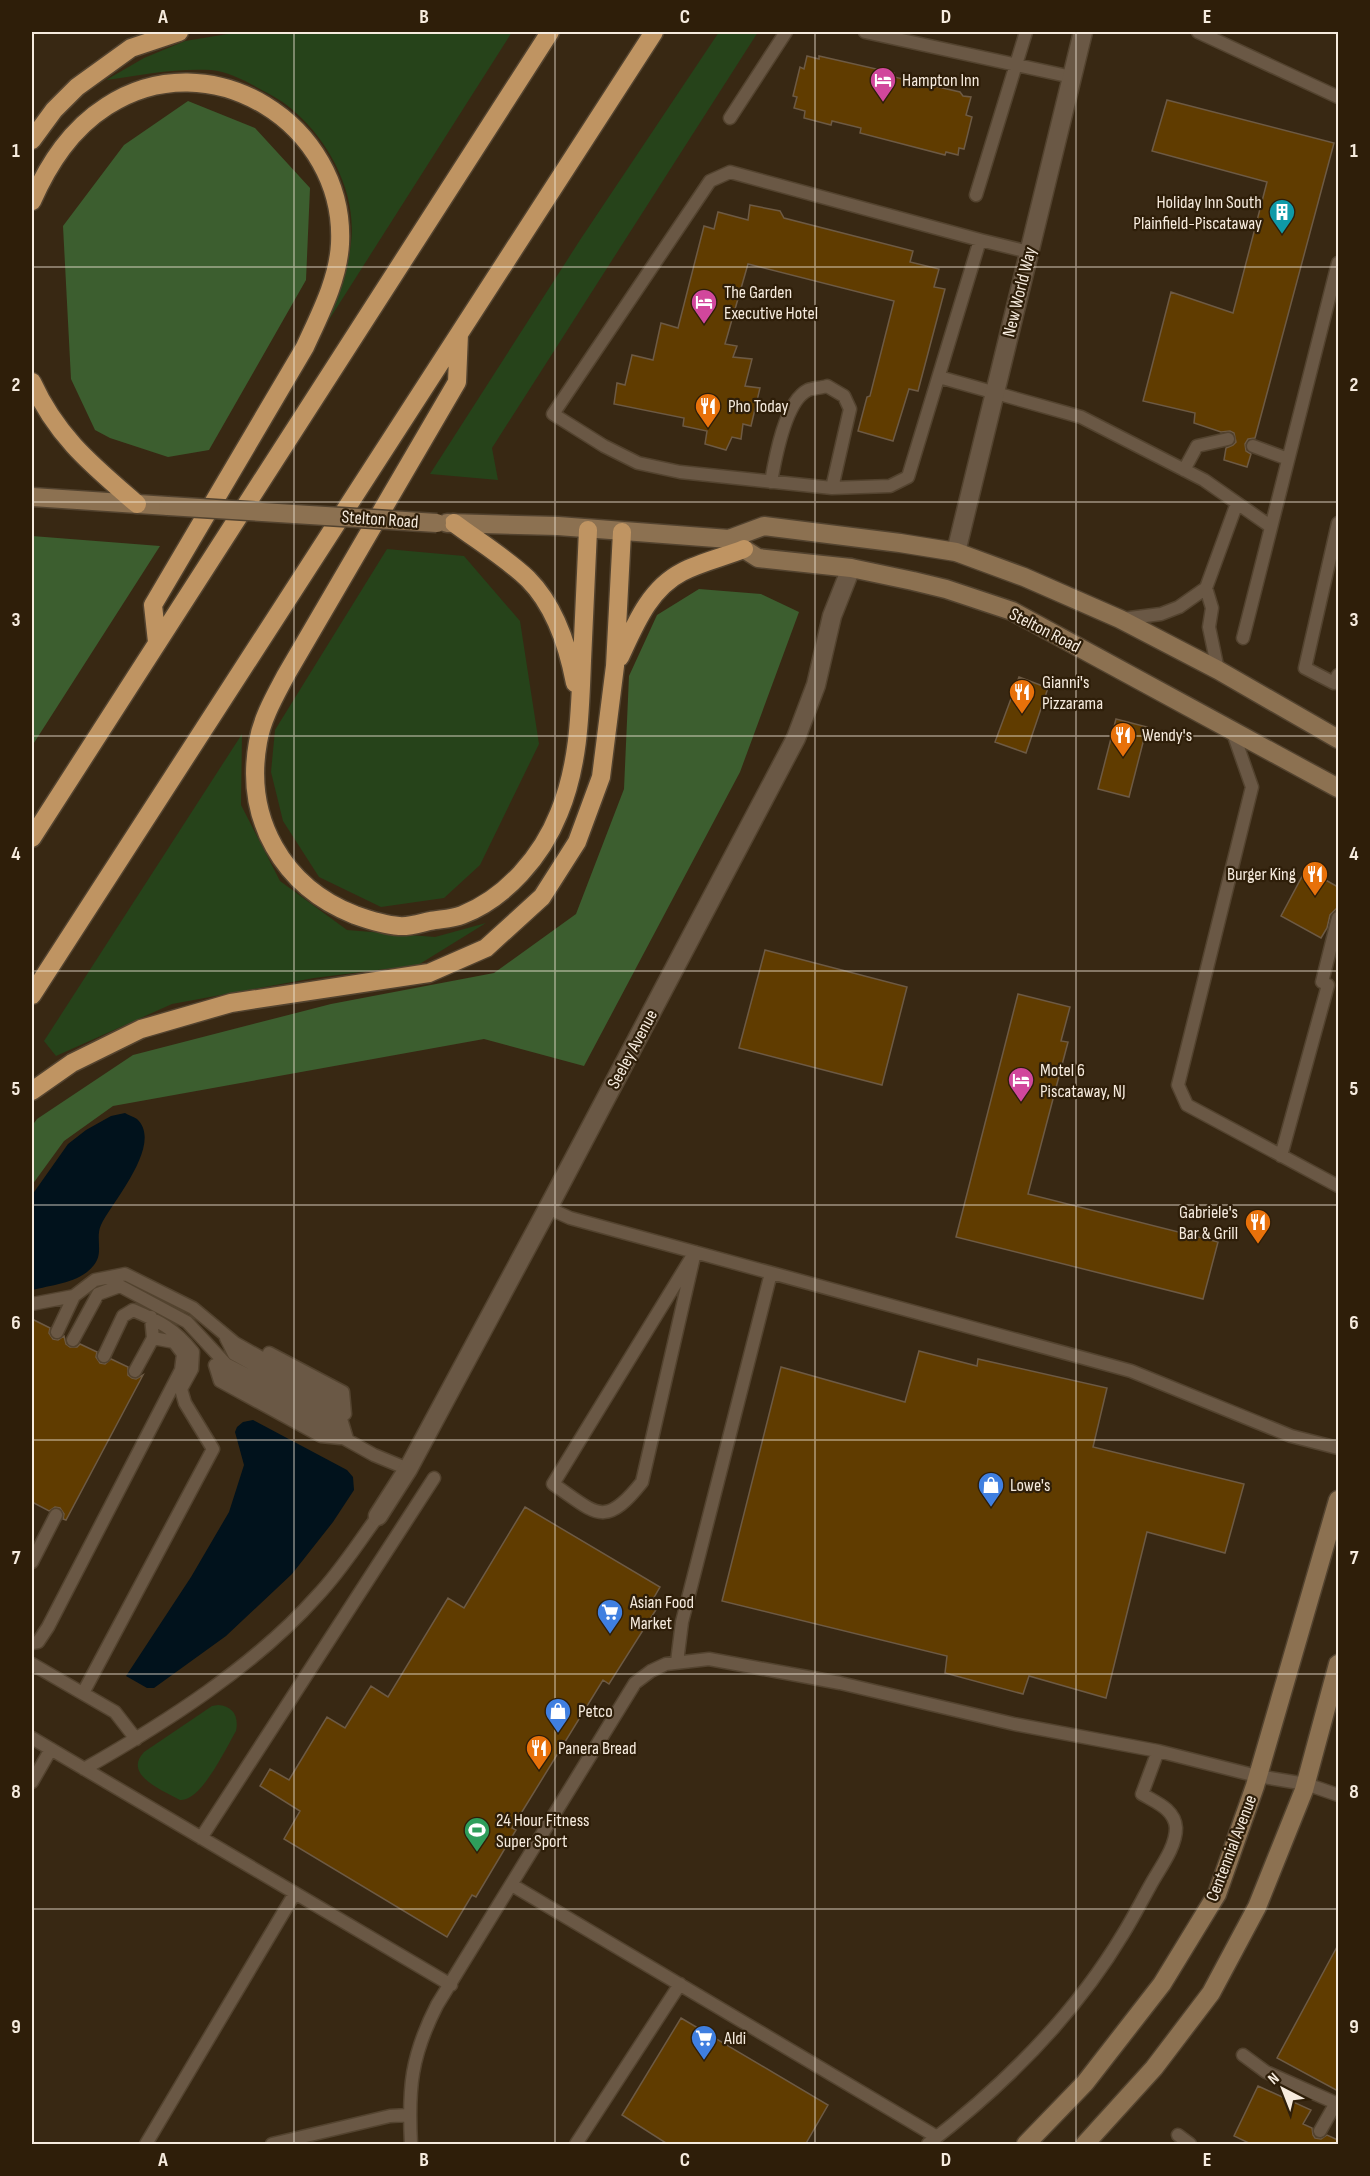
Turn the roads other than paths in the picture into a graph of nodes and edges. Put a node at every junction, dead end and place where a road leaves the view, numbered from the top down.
1 (179, 32) edge
2 (550, 32) edge
3 (654, 32) edge
4 (786, 32) edge
5 (864, 32) edge
6 (1026, 32) edge
7 (1083, 32) edge
8 (1198, 32) edge
9 (1015, 66) junction
10 (1071, 77) junction
11 (1338, 98) edge
12 (730, 118) dead end
13 (32, 140) edge
14 (976, 195) dead end
15 (32, 201) edge
16 (980, 240) junction
17 (1029, 252) junction
18 (1338, 263) edge
19 (459, 334) junction
20 (939, 377) junction
21 (32, 382) edge
22 (995, 393) junction
23 (1228, 439) dead end
24 (1253, 446) dead end
25 (1288, 459) junction
26 (1184, 470) junction
27 (771, 482) junction
28 (832, 488) junction
29 (32, 497) edge
30 (1237, 503) junction
31 (137, 504) junction
32 (445, 523) junction
33 (1338, 523) edge
34 (1270, 526) junction
35 (588, 530) junction
36 (622, 532) junction
37 (729, 539) junction
38 (744, 549) junction
39 (956, 552) junction
40 (851, 567) junction
41 (1206, 588) junction
42 (1120, 619) junction
43 (1243, 638) dead end
44 (157, 642) junction
45 (615, 666) junction
46 (1218, 670) junction
47 (1338, 675) edge
48 (580, 704) junction
49 (1232, 730) junction
50 (1338, 740) edge
51 (1338, 788) edge
52 (32, 838) edge
53 (1338, 918) edge
54 (32, 995) edge
55 (32, 1091) edge
56 (1281, 1156) junction
57 (1338, 1186) edge
58 (548, 1208) junction
59 (695, 1252) junction
60 (771, 1273) junction
61 (74, 1296) junction
62 (32, 1304) edge
63 (151, 1317) junction
64 (57, 1332) dead end
65 (224, 1332) junction
66 (153, 1338) junction
67 (73, 1340) dead end
68 (210, 1348) junction
69 (104, 1356) dead end
70 (135, 1371) dead end
71 (185, 1403) junction
72 (157, 1417) junction
73 (347, 1439) junction
74 (1338, 1448) edge
75 (408, 1469) junction
76 (434, 1478) dead end
77 (1338, 1500) edge
78 (56, 1515) dead end
79 (378, 1516) joint
80 (32, 1562) edge
81 (32, 1643) edge
82 (677, 1662) junction
83 (32, 1664) edge
84 (1338, 1664) edge
85 (83, 1693) junction
86 (32, 1738) edge
87 (136, 1739) junction
88 (51, 1749) junction
89 (1158, 1751) junction
90 (84, 1769) junction
91 (1257, 1776) junction
92 (32, 1782) edge
93 (1306, 1784) junction
94 (1338, 1795) edge
95 (201, 1838) junction
96 (512, 1885) junction
97 (295, 1893) junction
98 (680, 1984) junction
99 (451, 1985) junction
100 (1243, 2055) dead end
101 (1337, 2104) edge
102 (409, 2115) junction
103 (1320, 2131) dead end
104 (1178, 2135) dead end
105 (933, 2141) edge
106 (146, 2145) edge
107 (272, 2145) edge
108 (411, 2145) edge
109 (576, 2145) edge
110 (1026, 2145) edge
111 (1085, 2145) edge
112 (1190, 2145) edge

1 - 13 highway
2 - 44 highway
3 - 19 highway
4 - 12 lane
5 - 9 lane
6 - 9 lane
7 - 10 street, New World Way
8 - 11 lane
9 - 10 lane
9 - 14 lane
10 - 17 street, New World Way
15 - 44 highway
16 - 17 lane
16 - 20 lane
16 - 27 lane
17 - 22 street, New World Way
18 - 25 lane
19 - 48 highway
19 - 54 highway
20 - 22 lane
20 - 28 lane
21 - 31 highway
22 - 26 lane
22 - 39 street, New World Way
23 - 26 lane
24 - 25 lane
25 - 34 lane
26 - 30 lane
27 - 28 lane
27 - 28 lane
29 - 31 main road, Stelton Road
30 - 34 lane
30 - 41 lane
31 - 32 main road, Stelton Road, bridge
32 - 35 main road, Stelton Road
32 - 48 highway
33 - 47 lane
34 - 43 lane
35 - 36 main road, Stelton Road
35 - 48 highway
36 - 37 main road, Stelton Road
36 - 45 highway
37 - 38 main road, Stelton Road
37 - 39 main road, Stelton Road
38 - 40 main road, Stelton Road
38 - 45 highway
39 - 42 main road, Stelton Road
40 - 49 main road, Stelton Road
40 - 58 street, Seeley Avenue
41 - 42 lane
41 - 46 lane
42 - 46 main road, Stelton Road
44 - 52 highway
45 - 55 highway
46 - 50 main road, Stelton Road
49 - 51 main road, Stelton Road
49 - 56 lane
53 - 56 lane
56 - 57 lane
58 - 59 lane
58 - 75 street, Seeley Avenue
59 - 59 lane
59 - 60 lane
60 - 74 lane
60 - 82 lane
61 - 62 lane
61 - 64 lane
61 - 65 lane
63 - 66 lane
63 - 69 lane
63 - 71 lane
65 - 73 lane
65 - 73 lane
66 - 70 lane
66 - 72 lane
67 - 68 lane
68 - 73 lane
68 - 73 lane
71 - 72 lane
71 - 85 lane
72 - 81 lane
73 - 75 lane
75 - 79 street, Seeley Avenue
76 - 95 lane
77 - 91 main road, Centennial Avenue
78 - 80 lane
79 - 87 lane
82 - 89 lane
82 - 96 lane
83 - 85 lane
84 - 93 main road
85 - 87 lane
86 - 88 lane
87 - 90 lane
88 - 90 lane
88 - 92 lane
89 - 91 lane
89 - 105 lane
90 - 95 lane
91 - 93 lane
91 - 110 main road, Centennial Avenue
93 - 94 lane
93 - 111 main road
95 - 97 lane
96 - 98 lane
96 - 99 lane
97 - 99 lane
97 - 106 lane
98 - 105 lane
98 - 109 lane
99 - 102 lane
100 - 101 lane
101 - 103 lane
102 - 107 lane
102 - 108 lane
104 - 112 lane

